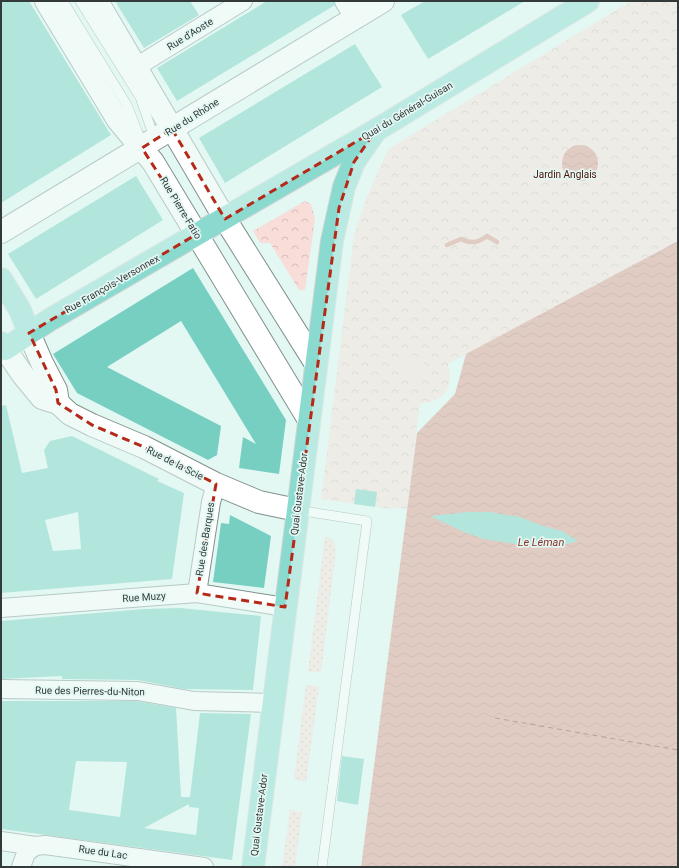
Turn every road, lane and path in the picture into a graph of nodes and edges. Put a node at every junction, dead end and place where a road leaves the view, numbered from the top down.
1 (46, 1) edge
2 (63, 1) edge
3 (80, 1) edge
4 (97, 1) edge
5 (243, 1) edge
6 (588, 1) edge
7 (378, 2) edge
8 (351, 9) edge
9 (136, 67) junction
10 (376, 130) junction
11 (157, 139) junction
12 (225, 219) junction
13 (1, 232) edge
14 (197, 234) junction
15 (1, 279) edge
16 (29, 333) junction
17 (2, 348) edge
18 (316, 364) junction
19 (58, 403) junction
20 (309, 420) junction
21 (216, 484) junction
22 (297, 510) junction
23 (197, 593) junction
24 (285, 607) junction
25 (1, 608) edge
26 (1, 690) edge
27 (273, 703) junction
28 (1, 841) edge
29 (35, 846) junction
30 (21, 867) edge
31 (204, 867) edge
32 (253, 867) edge
33 (322, 867) edge

1 - 11 street, Rue Pierre-Fatio
2 - 11 lane
3 - 11 lane
4 - 9 street, Rue Pierre-Fatio
5 - 9 street, Rue d'Aoste
6 - 10 main road, Quai du Général-Guisan
7 - 8 street, Rue du Rhône
8 - 11 street, Rue du Rhône
9 - 11 street, Rue Pierre-Fatio
10 - 12 main road, Quai du Général-Guisan
10 - 18 main road, Quai Gustave-Ador
11 - 12 street, Rue Pierre-Fatio
11 - 13 street, Rue du Rhône
11 - 14 street, Rue Pierre-Fatio
12 - 14 main road, Rue François-Versonnex
12 - 18 street, Rue Pierre-Fatio
14 - 16 main road, Rue François-Versonnex
14 - 20 street, Rue Pierre-Fatio
15 - 16 main road
16 - 17 main road, Rue François-Versonnex
16 - 19 street
17 - 19 street, Rue de la Scie
18 - 20 main road, Quai Gustave-Ador
19 - 21 street, Rue de la Scie
20 - 22 main road, Quai Gustave-Ador
21 - 22 street, Rue de la Scie
21 - 23 street, Rue des Barques
22 - 24 main road, Quai Gustave-Ador
22 - 33 lane
23 - 24 street, Rue Muzy
23 - 25 street, Rue Muzy
24 - 27 main road, Quai Gustave-Ador
26 - 27 street, Rue des Pierres-du-Niton
27 - 32 main road, Quai Gustave-Ador
28 - 29 street, Rue du Lac
29 - 30 street
29 - 31 street, Rue du Lac

